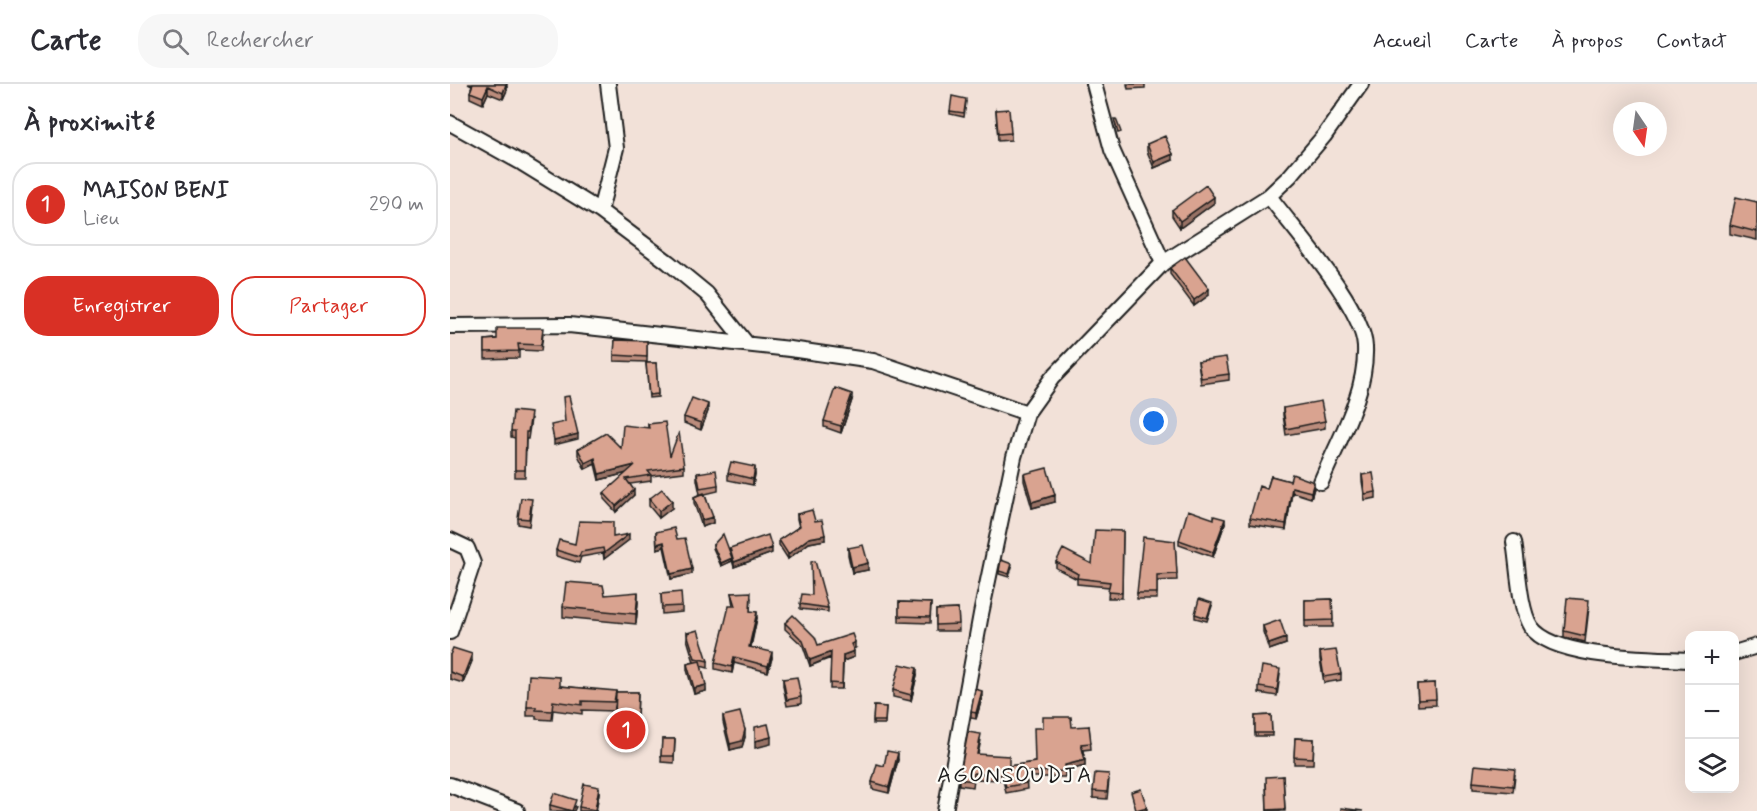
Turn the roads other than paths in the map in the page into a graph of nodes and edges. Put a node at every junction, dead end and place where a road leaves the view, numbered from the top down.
1 (608, 84) edge
2 (1094, 84) edge
3 (1361, 84) edge
4 (450, 123) edge
5 (1269, 196) junction
6 (600, 212) junction
7 (1163, 263) junction
8 (450, 326) edge
9 (747, 344) junction
10 (1027, 413) junction
11 (1321, 482) dead end
12 (450, 540) edge
13 (1514, 542) dead end
14 (450, 632) edge
15 (1757, 646) edge
16 (1739, 651) edge
17 (1685, 660) edge
18 (450, 785) edge
19 (517, 811) edge
20 (945, 811) edge

1 - 6 street
2 - 7 street
3 - 5 street
4 - 6 street
5 - 7 street
5 - 11 street
6 - 9 street
7 - 10 street
8 - 9 street
9 - 10 street
10 - 20 street
12 - 14 street
13 - 17 street
15 - 16 street
18 - 19 street

